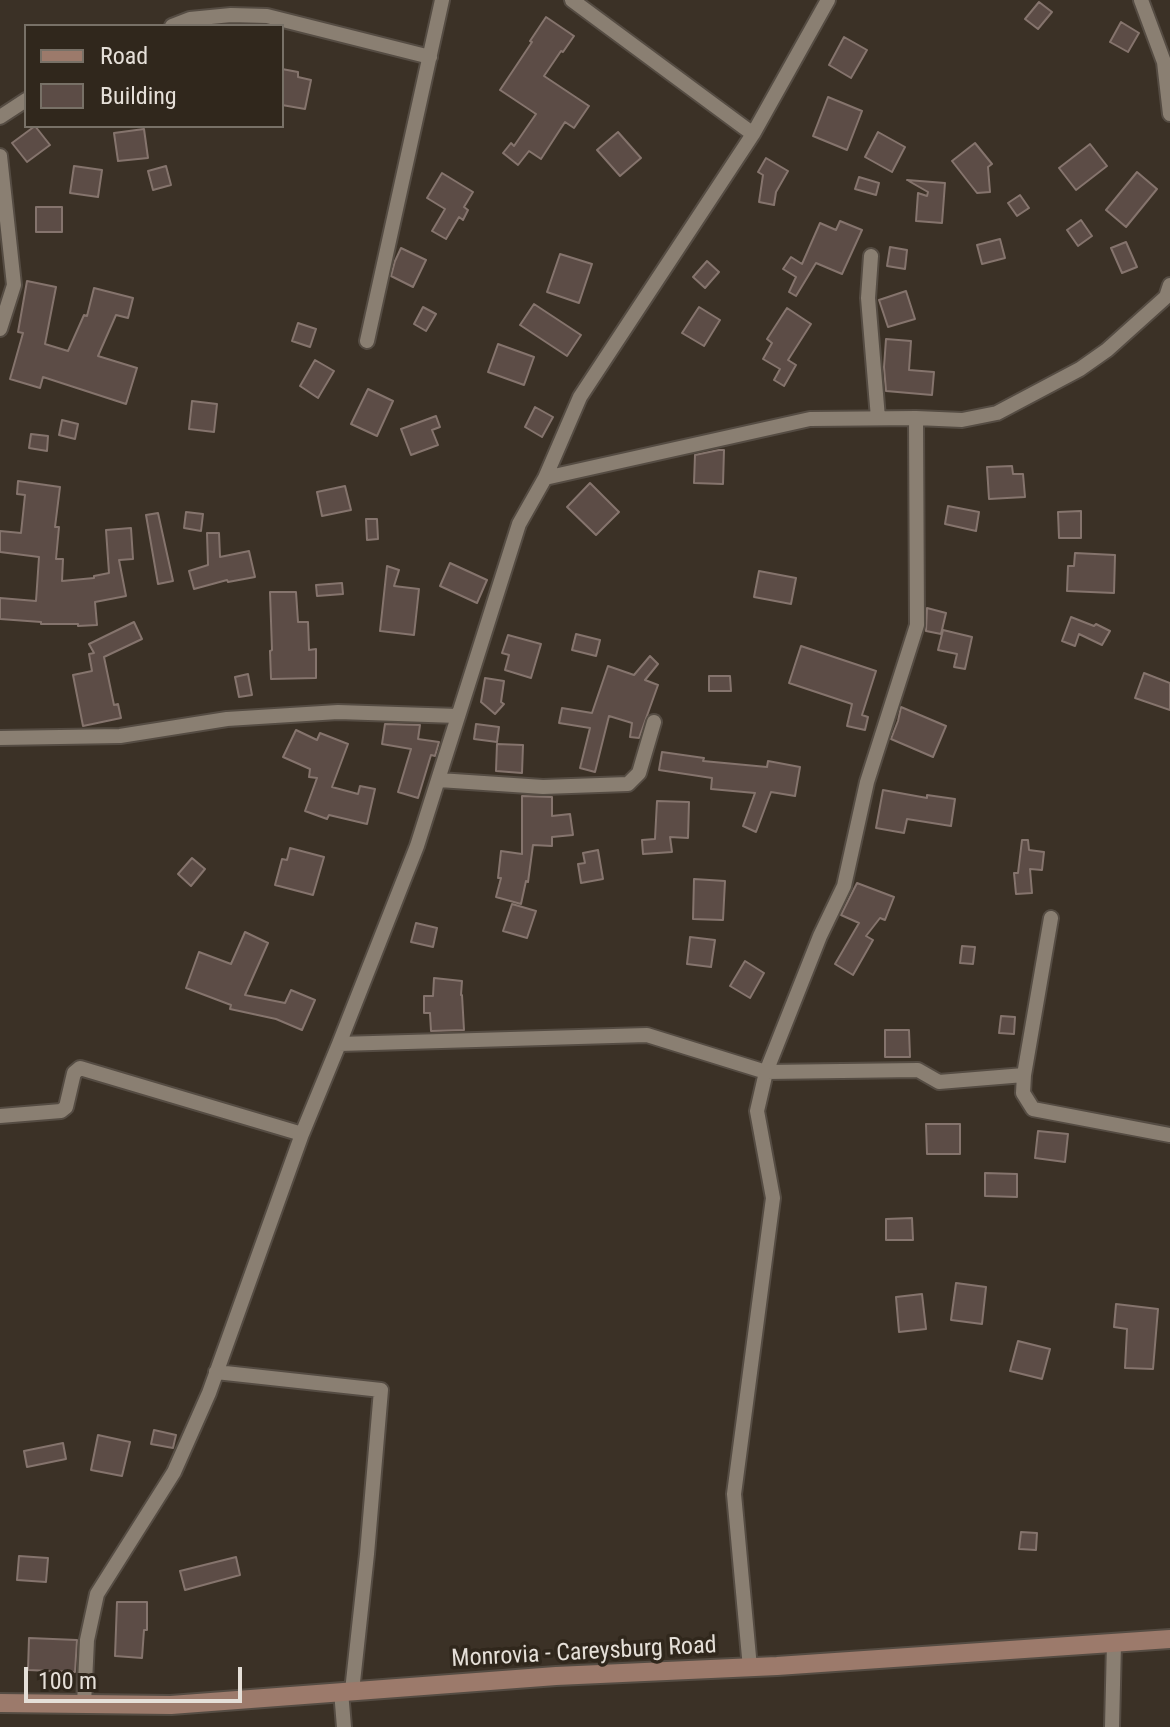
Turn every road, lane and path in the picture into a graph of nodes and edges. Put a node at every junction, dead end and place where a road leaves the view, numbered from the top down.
1 (442, 0) edge
2 (572, 0) edge
3 (828, 0) edge
4 (1141, 0) edge
5 (177, 24) edge
6 (430, 57) junction
7 (1169, 96) edge
8 (24, 101) edge
9 (1170, 114) edge
10 (0, 117) edge
11 (753, 134) junction
12 (0, 156) edge
13 (871, 256) dead end
14 (1170, 285) edge
15 (0, 329) edge
16 (367, 341) dead end
17 (878, 418) junction
18 (916, 418) junction
19 (545, 478) junction
20 (458, 716) junction
21 (654, 722) dead end
22 (0, 738) edge
23 (439, 780) junction
24 (1051, 918) dead end
25 (339, 1044) junction
26 (766, 1072) junction
27 (1024, 1075) junction
28 (0, 1116) edge
29 (302, 1134) junction
30 (1170, 1135) edge
31 (216, 1372) junction
32 (1170, 1639) edge
33 (1114, 1643) junction
34 (750, 1668) junction
35 (346, 1691) junction
36 (0, 1703) edge
37 (84, 1704) junction
38 (344, 1727) edge
39 (1112, 1727) edge

1 - 6 street
2 - 11 street
3 - 11 street
4 - 7 street
5 - 6 street
6 - 16 street
7 - 9 street
8 - 10 street
11 - 19 street
12 - 15 street
13 - 17 street
14 - 18 street
17 - 18 street
17 - 19 street
18 - 26 street
19 - 20 street
20 - 22 street
20 - 23 street
21 - 23 street
23 - 25 street
24 - 27 street
25 - 26 street
25 - 29 street
26 - 27 street
26 - 34 street
27 - 30 street
28 - 29 street
29 - 31 street
31 - 35 street
31 - 37 street
32 - 33 main road, Monrovia - Careysburg Road
33 - 34 main road, Monrovia - Careysburg Road
33 - 39 street
34 - 35 main road, Monrovia - Careysburg Road
35 - 37 main road, Monrovia - Careysburg Road
35 - 38 street
36 - 37 main road, Monrovia - Careysburg Road

